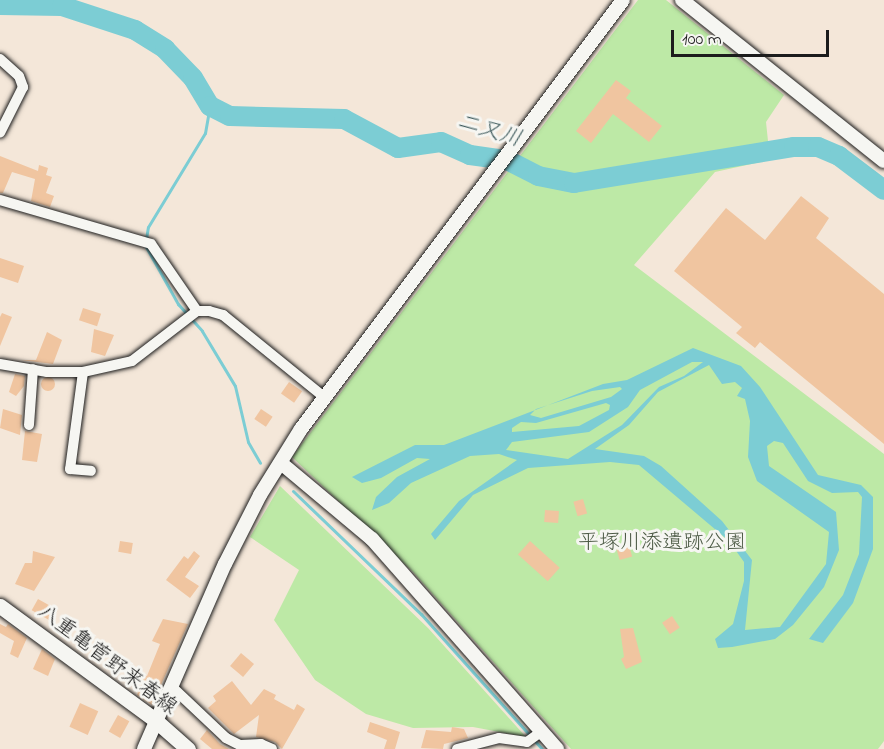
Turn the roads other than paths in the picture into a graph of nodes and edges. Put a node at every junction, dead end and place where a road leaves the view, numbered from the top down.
1 (623, 0) edge
2 (682, 0) edge
3 (0, 59) edge
4 (0, 133) edge
5 (884, 161) edge
6 (0, 200) edge
7 (197, 310) junction
8 (0, 364) edge
9 (33, 369) junction
10 (83, 372) junction
11 (324, 397) junction
12 (29, 425) dead end
13 (281, 463) junction
14 (92, 471) dead end
15 (0, 606) edge
16 (171, 686) junction
17 (154, 720) junction
18 (541, 732) junction
19 (144, 749) edge
20 (188, 749) edge
21 (272, 749) edge
22 (457, 749) edge
23 (557, 749) edge

1 - 11 street
2 - 5 street
3 - 4 street
6 - 7 street
7 - 10 street
7 - 11 street
8 - 9 street
9 - 10 street
9 - 12 street
10 - 14 street
11 - 13 street
13 - 16 street
13 - 18 street
15 - 17 main road, 八重亀菅野来春線
16 - 17 street
16 - 21 street
17 - 19 street
17 - 20 main road, 八重亀菅野来春線
18 - 22 street
18 - 23 street

